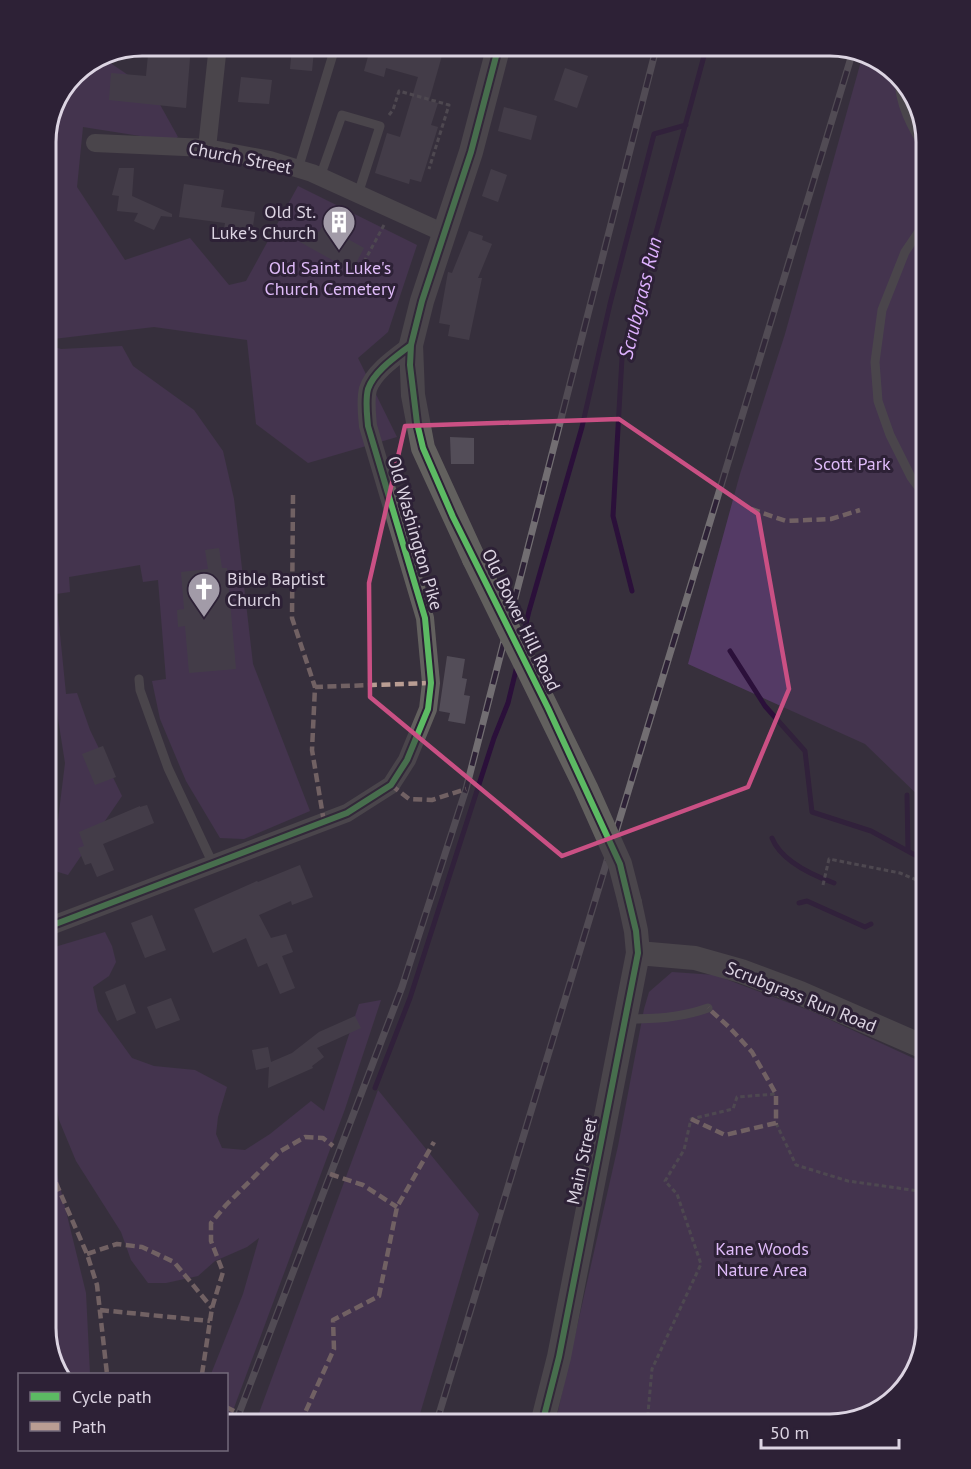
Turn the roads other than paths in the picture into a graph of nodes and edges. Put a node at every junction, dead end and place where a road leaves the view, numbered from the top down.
1 (217, 56) edge
2 (332, 56) edge
3 (496, 56) edge
4 (899, 90) edge
5 (915, 132) edge
6 (95, 143) dead end
7 (207, 148) junction
8 (298, 168) junction
9 (320, 177) junction
10 (358, 194) junction
11 (444, 233) junction
12 (916, 236) edge
13 (411, 345) junction
14 (916, 484) edge
15 (139, 678) dead end
16 (213, 864) junction
17 (630, 903) joint
18 (56, 924) edge
19 (638, 953) junction
20 (708, 1008) dead end
21 (626, 1018) junction
22 (916, 1044) edge
23 (545, 1414) edge

1 - 7 street
2 - 8 lane
3 - 11 street
4 - 5 lane
6 - 7 street, Church Street
7 - 8 street, Church Street
8 - 9 street, Church Street
9 - 10 street, Church Street
9 - 10 lane
10 - 11 street, Church Street
11 - 13 street
12 - 14 lane
13 - 16 street, Old Washington Pike
13 - 17 street, Old Bower Hill Road, bridge
15 - 16 lane
16 - 18 street, Old Washington Pike
17 - 19 street, Main Street
19 - 21 street, Main Street
19 - 22 street, Scrubgrass Run Road
20 - 21 lane
21 - 23 street, Main Street

